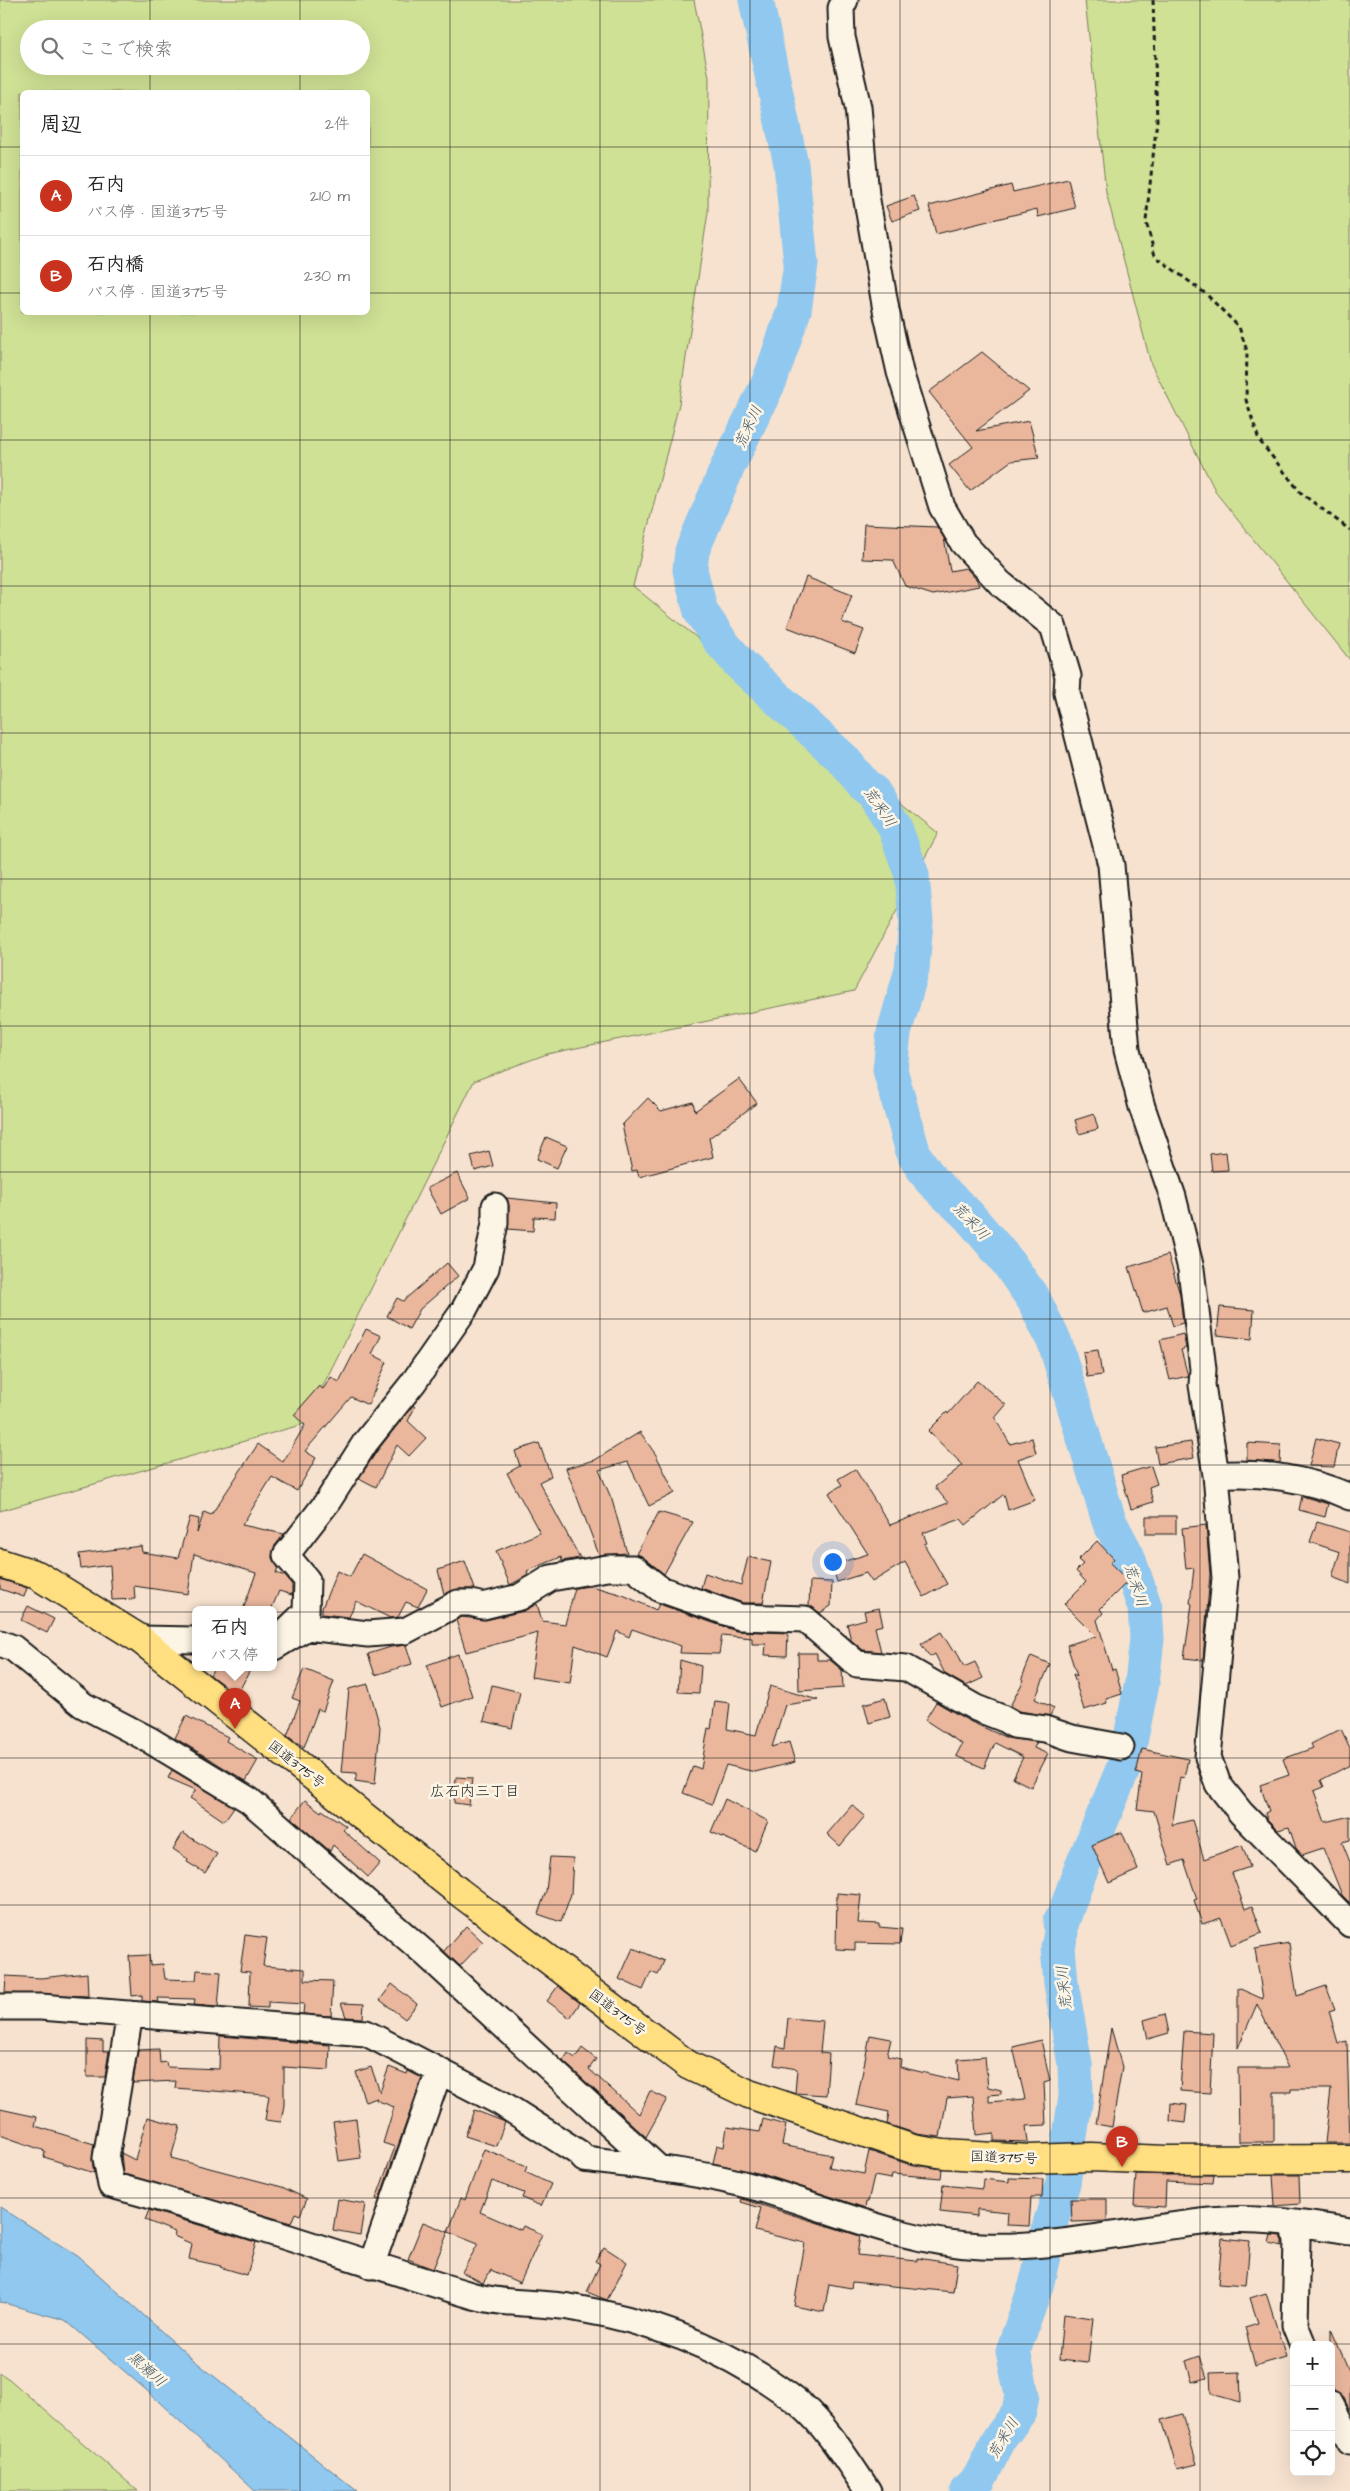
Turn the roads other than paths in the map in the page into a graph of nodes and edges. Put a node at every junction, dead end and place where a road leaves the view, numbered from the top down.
1 (845, 0) edge
2 (495, 1206) dead end
3 (1216, 1475) junction
4 (1350, 1497) edge
5 (0, 1563) edge
6 (140, 1639) junction
7 (192, 1640) edge
8 (277, 1642) edge
9 (0, 1643) edge
10 (277, 1643) edge
11 (1121, 1748) dead end
12 (1350, 1924) edge
13 (0, 2007) edge
14 (130, 2014) junction
15 (438, 2072) junction
16 (1350, 2159) edge
17 (657, 2167) junction
18 (1294, 2224) junction
19 (1350, 2231) edge
20 (371, 2266) junction
21 (1301, 2341) edge
22 (1335, 2413) edge
23 (1350, 2442) edge
24 (868, 2491) edge

1 - 3 street
2 - 8 street
3 - 4 street
3 - 12 street
5 - 6 highway, 国道375号
6 - 7 street
6 - 16 highway, 国道375号
9 - 17 street
10 - 11 street
13 - 14 street
14 - 15 street
14 - 20 street
15 - 17 street
15 - 20 street
17 - 18 street
18 - 19 street
18 - 21 street
20 - 24 street
22 - 23 street

